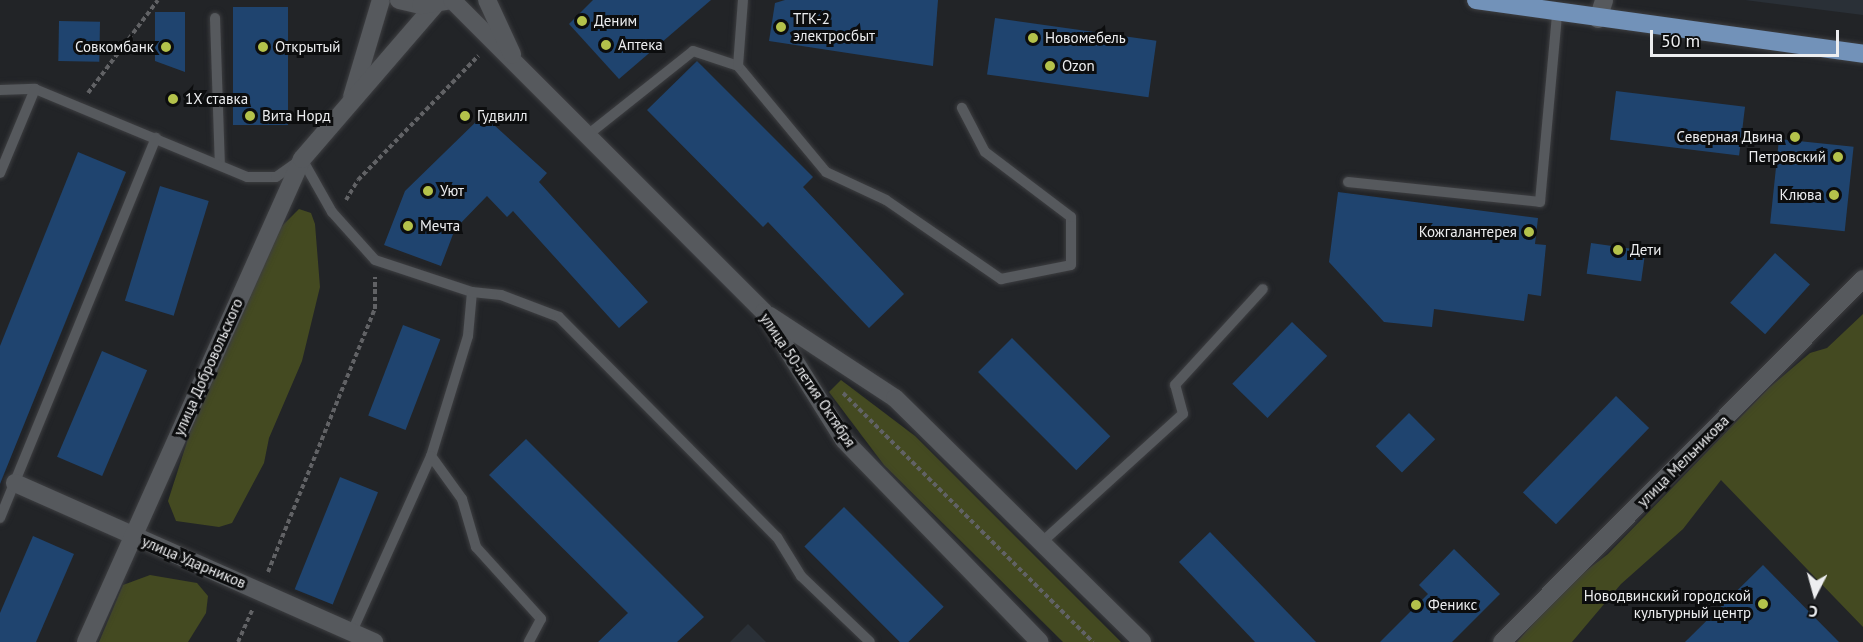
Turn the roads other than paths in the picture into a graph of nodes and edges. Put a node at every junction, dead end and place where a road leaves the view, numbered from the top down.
1 (381, 0) edge
2 (399, 0) edge
3 (487, 0) edge
4 (743, 0) edge
5 (1476, 0) edge
6 (1604, 0) edge
7 (446, 2) edge
8 (1557, 14) junction
9 (215, 18) dead end
10 (1598, 19) junction
11 (1863, 54) edge
12 (738, 66) junction
13 (523, 70) junction
14 (35, 89) junction
15 (0, 90) edge
16 (350, 105) junction
17 (962, 108) dead end
18 (585, 137) junction
19 (156, 138) junction
20 (302, 159) junction
21 (220, 165) junction
22 (0, 172) edge
23 (1348, 182) dead end
24 (1863, 279) edge
25 (1263, 288) dead end
26 (472, 292) junction
27 (764, 312) junction
28 (431, 456) junction
29 (15, 483) junction
30 (0, 518) edge
31 (131, 535) junction
32 (1041, 543) junction
33 (352, 632) junction
34 (86, 642) edge
35 (374, 642) edge
36 (529, 642) edge
37 (870, 642) edge
38 (1040, 642) edge
39 (1142, 642) edge
40 (1502, 642) edge

1 - 16 street
2 - 7 street
3 - 13 street
4 - 12 lane
5 - 8 main road
6 - 10 street
7 - 13 street
7 - 16 street, улица Добровольского
8 - 10 main road
8 - 23 lane
9 - 21 lane
10 - 11 main road
12 - 17 lane
12 - 18 lane
13 - 18 street, улица 50-летия Октября
14 - 15 lane
14 - 19 lane
14 - 22 lane
16 - 20 street, улица Добровольского
18 - 27 street, улица 50-летия Октября
19 - 21 lane
19 - 29 lane
20 - 21 lane
20 - 26 lane
20 - 31 street, улица Добровольского
24 - 40 street, улица Мельникова
25 - 32 lane
26 - 28 lane
26 - 37 lane
27 - 32 street
27 - 38 street, улица 50-летия Октября
28 - 33 lane
28 - 36 lane
29 - 30 lane
29 - 31 street, улица Ударников
31 - 33 street, улица Ударников
31 - 34 street, улица Добровольского
32 - 39 street
33 - 35 street, улица Ударников

